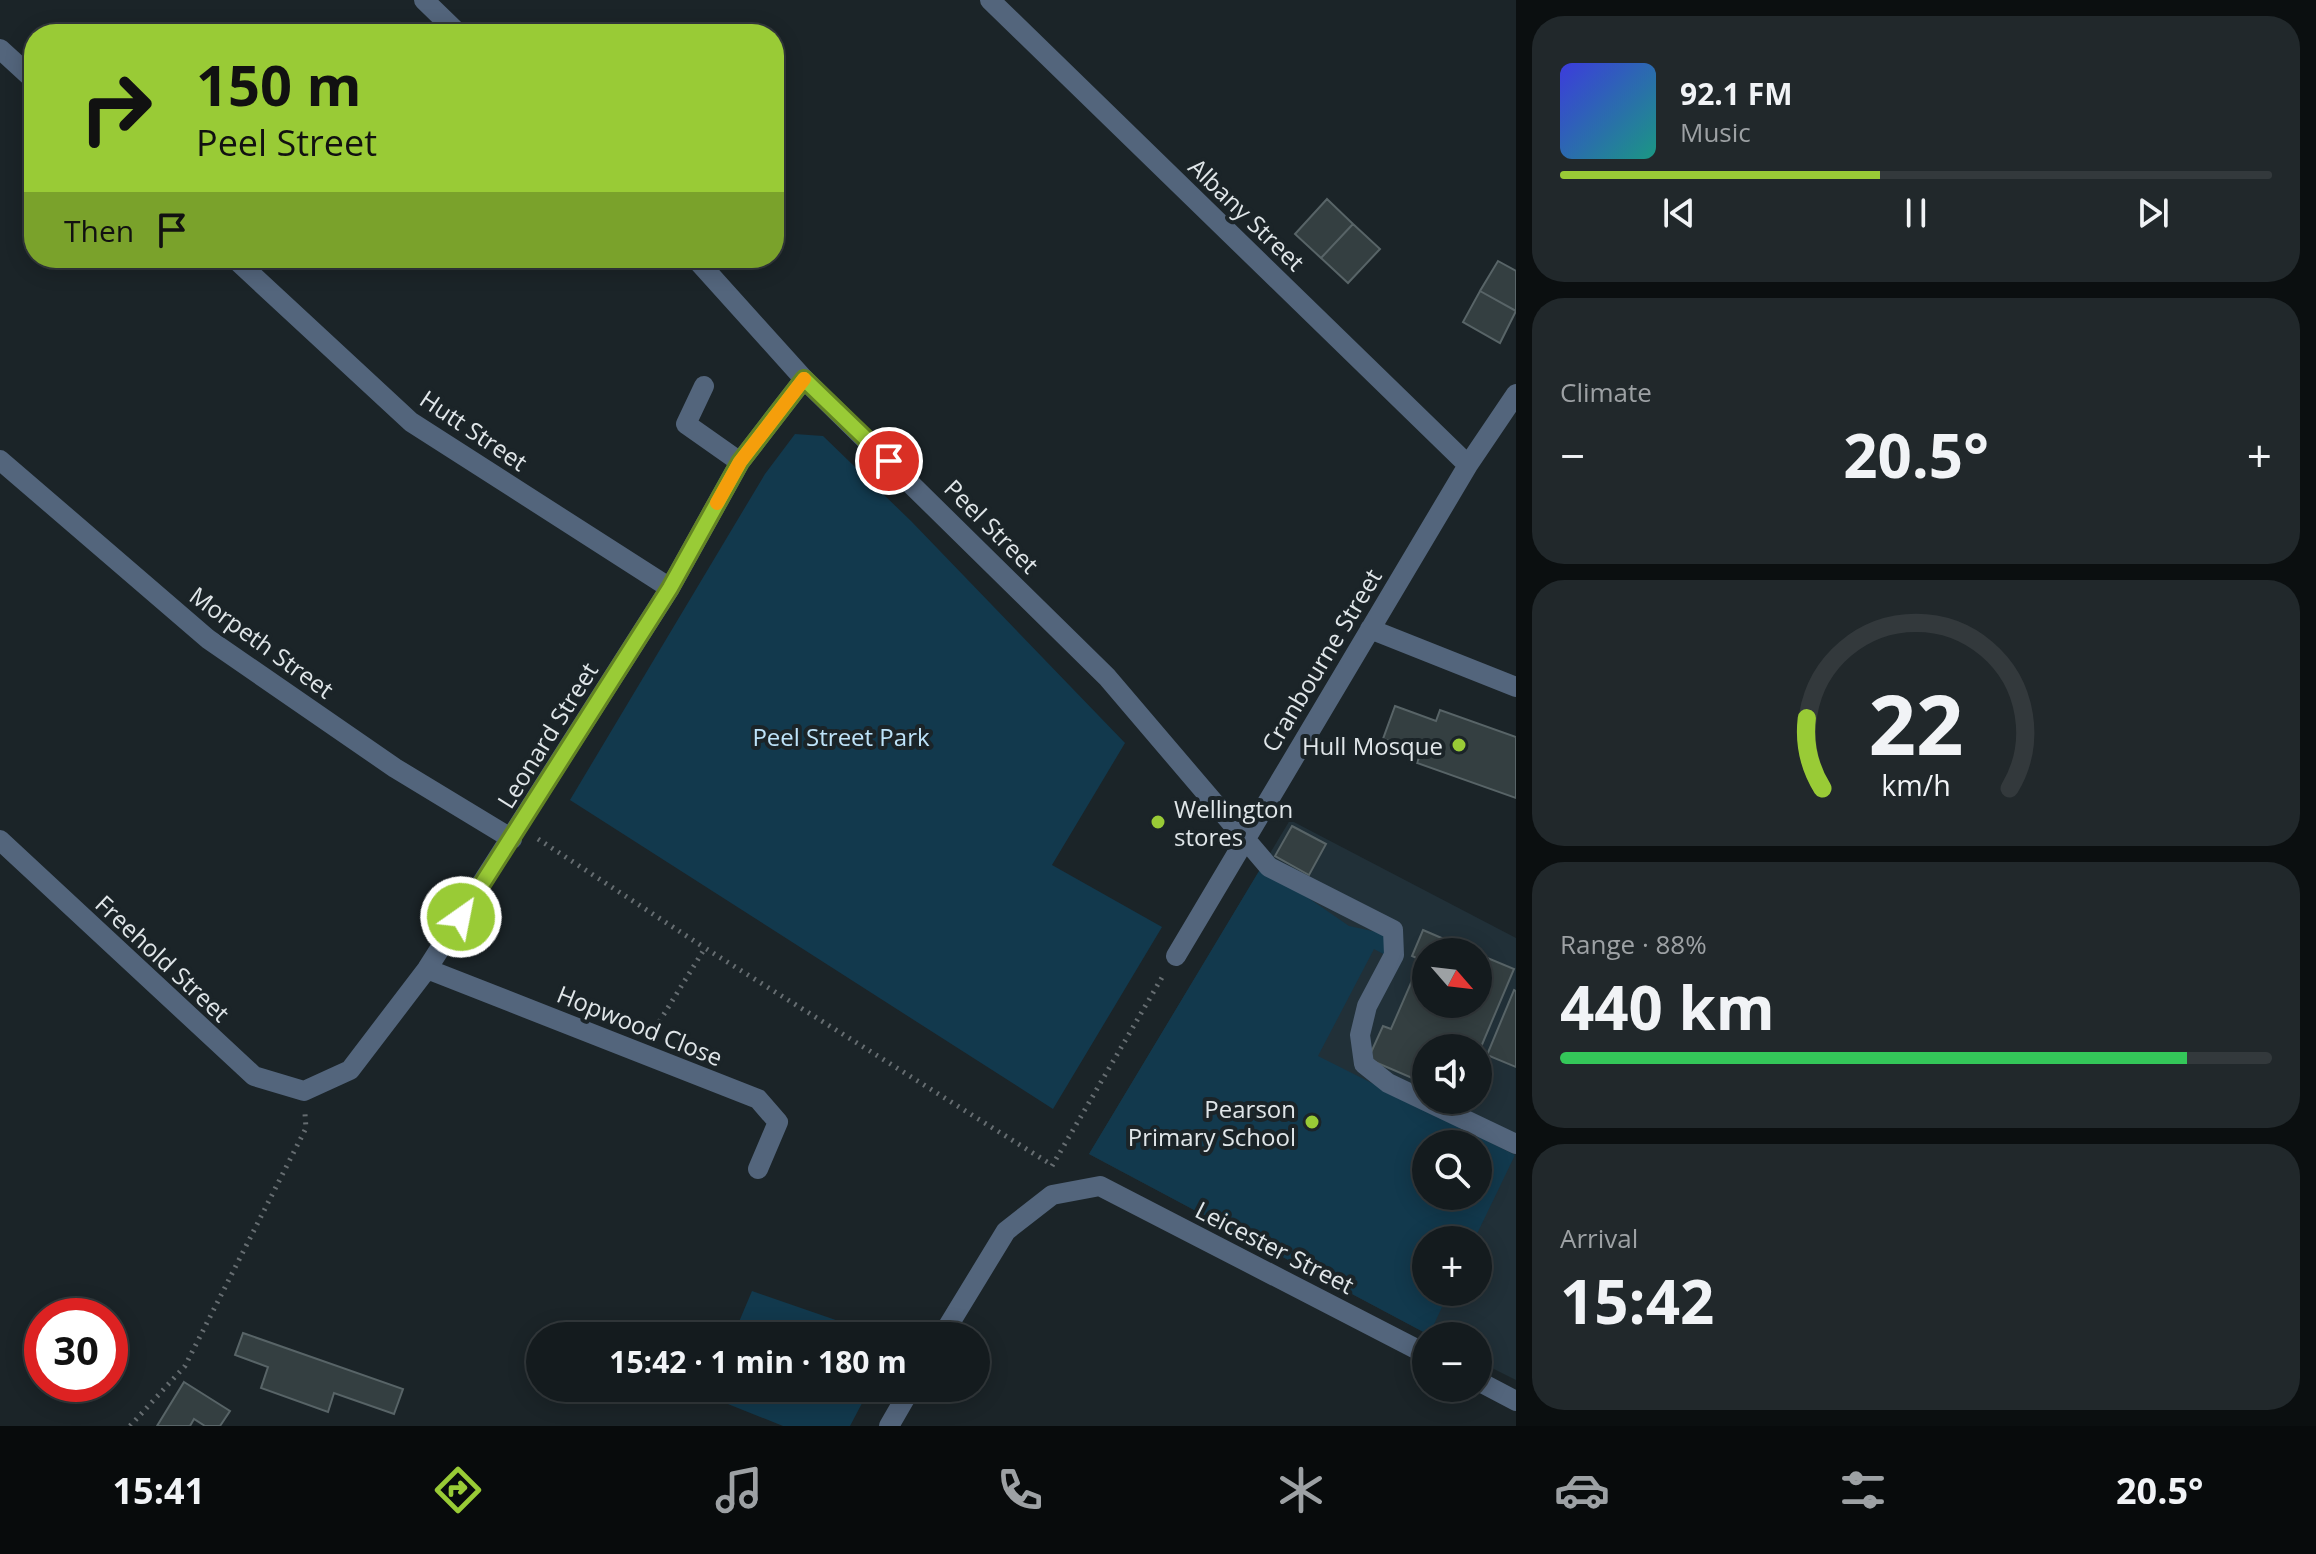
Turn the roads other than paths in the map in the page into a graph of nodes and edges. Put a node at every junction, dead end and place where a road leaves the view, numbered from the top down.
1 (424, 0) edge
2 (990, 0) edge
3 (449, 24) edge
4 (0, 49) edge
5 (24, 71) edge
6 (245, 268) edge
7 (704, 268) edge
8 (804, 379) junction
9 (704, 386) dead end
10 (1516, 394) edge
11 (0, 460) edge
12 (740, 462) junction
13 (1468, 465) junction
14 (670, 588) junction
15 (1370, 629) junction
16 (1516, 687) edge
17 (516, 833) junction
18 (1246, 838) junction
19 (0, 840) edge
20 (1176, 956) road end
21 (427, 969) junction
22 (304, 1091) joint
23 (1516, 1144) edge
24 (758, 1169) dead end
25 (951, 1322) edge
26 (1412, 1347) edge
27 (1492, 1388) edge
28 (1516, 1401) edge
29 (903, 1402) edge
30 (889, 1426) edge

1 - 3 street
2 - 13 street, Albany Street
4 - 5 street
6 - 14 street, Hutt Street
7 - 8 street, Peel Street
8 - 12 street, Leonard Street
8 - 18 street, Peel Street
9 - 12 street
10 - 13 street, Cranbourne Street
11 - 17 street, Morpeth Street
12 - 14 street, Leonard Street
13 - 15 street, Cranbourne Street
14 - 17 street, Leonard Street
15 - 16 street
15 - 18 street, Cranbourne Street
17 - 21 street, Leonard Street
18 - 20 street, Cranbourne Street
18 - 23 street, Peel Street
19 - 22 street, Freehold Street
21 - 22 street, Leonard Street
21 - 24 street, Hopwood Close
25 - 26 street, Leicester Street
27 - 28 street
29 - 30 street

